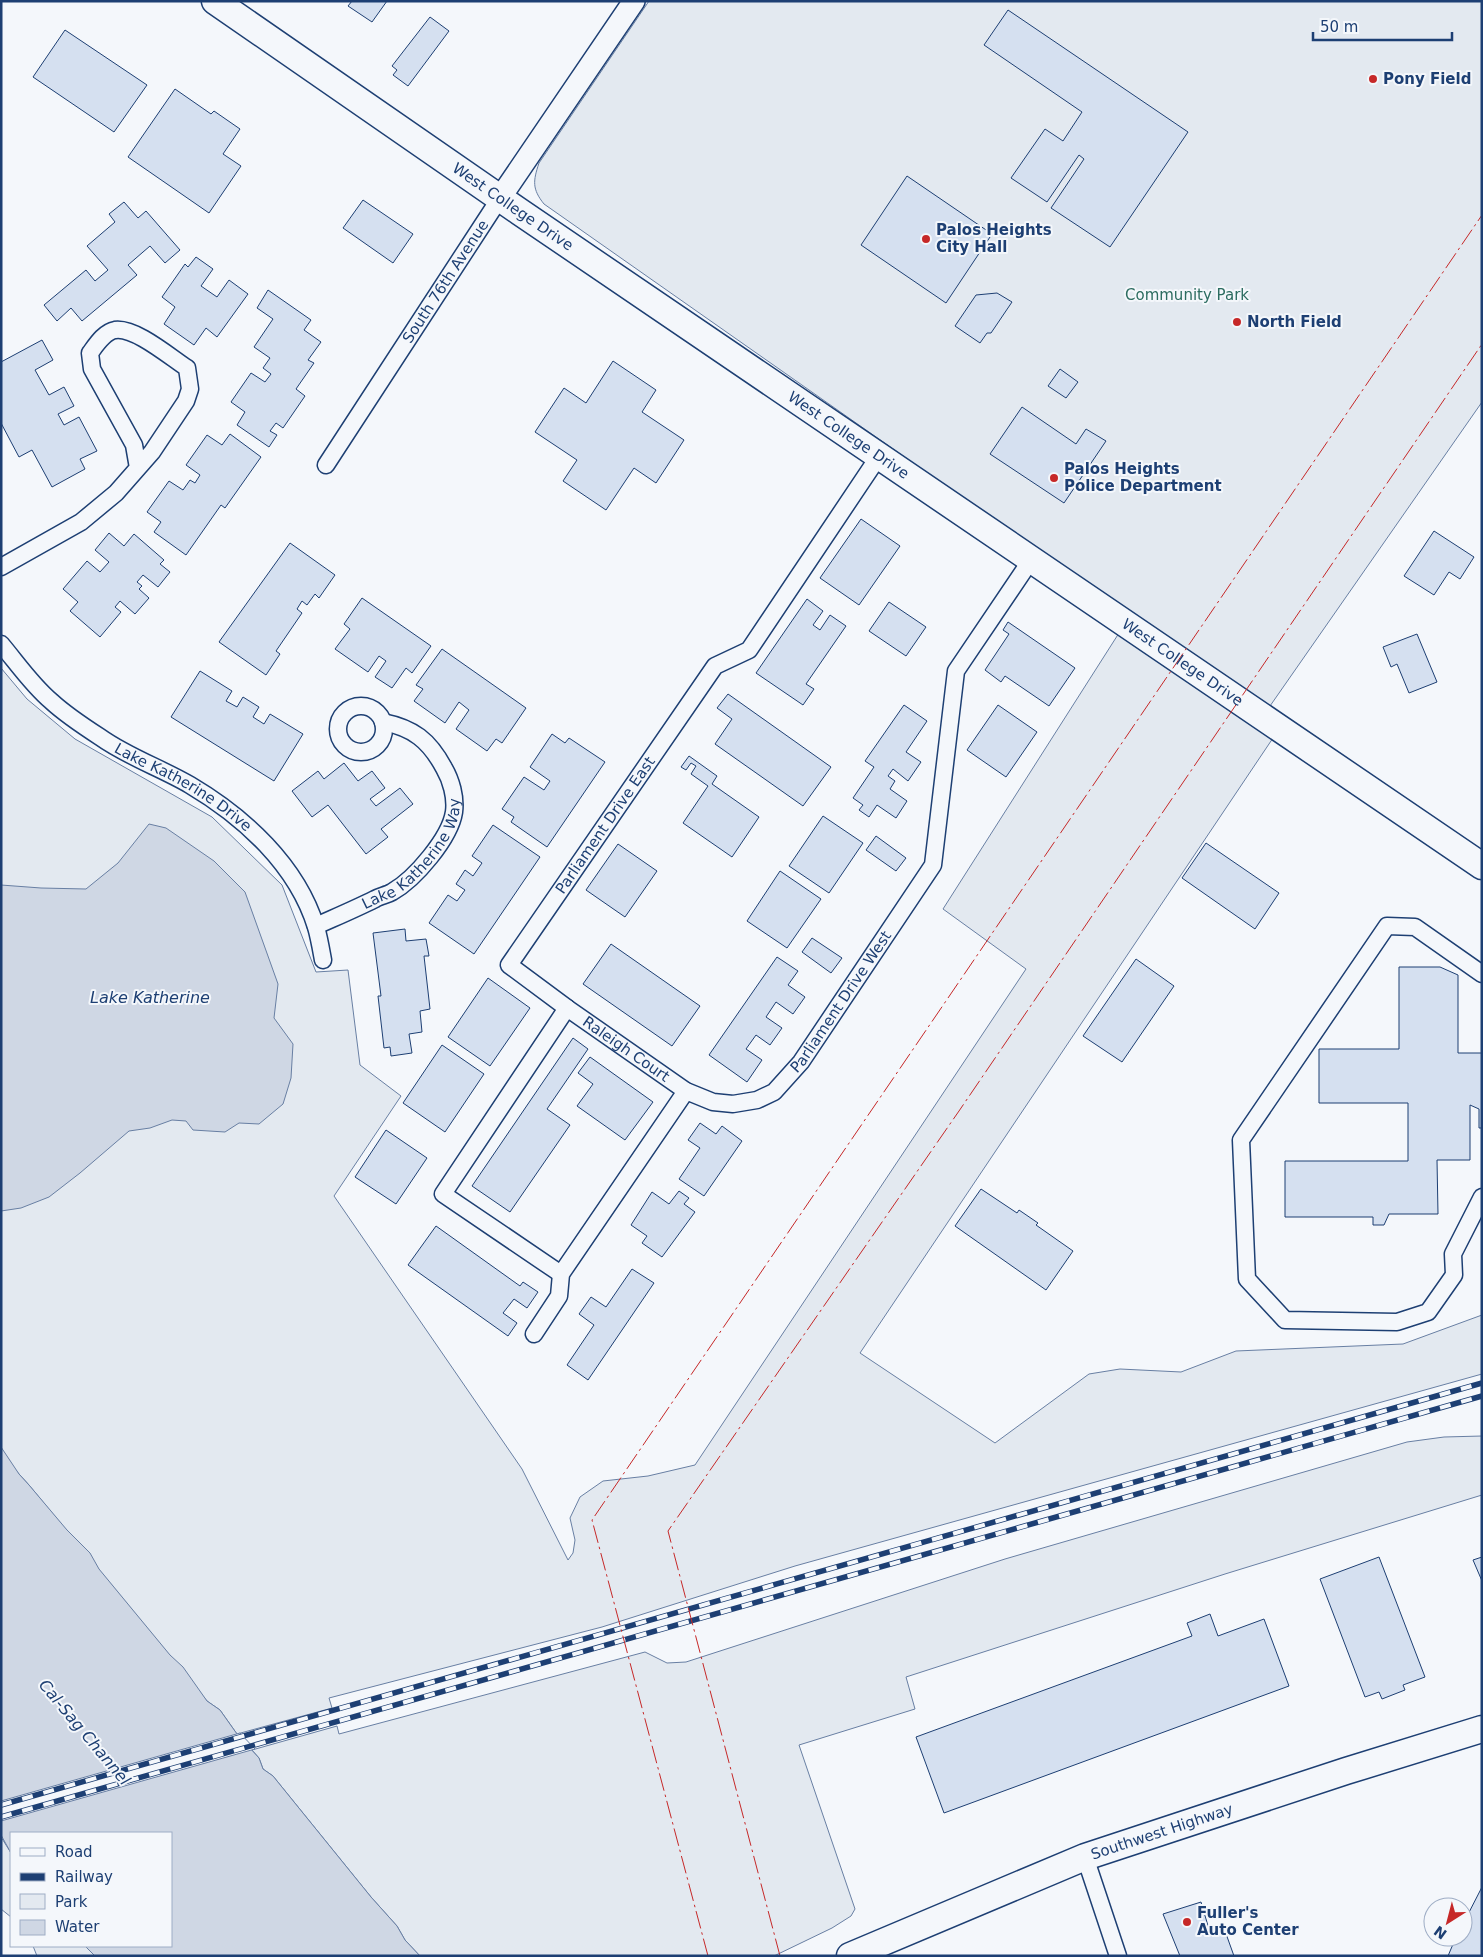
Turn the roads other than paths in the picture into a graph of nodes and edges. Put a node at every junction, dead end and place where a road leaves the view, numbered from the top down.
1 (215, 1) edge
2 (634, 1) edge
3 (500, 198) junction
4 (879, 456) junction
5 (326, 465) dead end
6 (138, 468) junction
7 (1031, 560) junction
8 (1, 567) edge
9 (1, 644) edge
10 (383, 722) dead end
11 (1482, 866) edge
12 (316, 926) junction
13 (323, 960) dead end
14 (1482, 974) edge
15 (567, 1008) junction
16 (686, 1091) junction
17 (1482, 1197) edge
18 (561, 1274) junction
19 (534, 1334) dead end
20 (1482, 1728) edge
21 (1085, 1858) junction
22 (850, 1956) edge
23 (1118, 1956) edge

1 - 3 main road, West College Drive
2 - 3 street, South 76th Avenue
3 - 4 main road, West College Drive
3 - 5 street, South 76th Avenue
4 - 7 main road, West College Drive
4 - 15 street, Parliament Drive East
6 - 6 street
6 - 8 street
7 - 11 main road, West College Drive
7 - 16 street, Parliament Drive West
9 - 12 street, Lake Katherine Drive
10 - 12 street, Lake Katherine Way
12 - 13 street, Lake Katherine Drive
14 - 17 street
15 - 16 street, Raleigh Court
15 - 18 street
16 - 18 street
18 - 19 street
20 - 21 main road, Southwest Highway
21 - 22 main road, Southwest Highway
21 - 23 street

